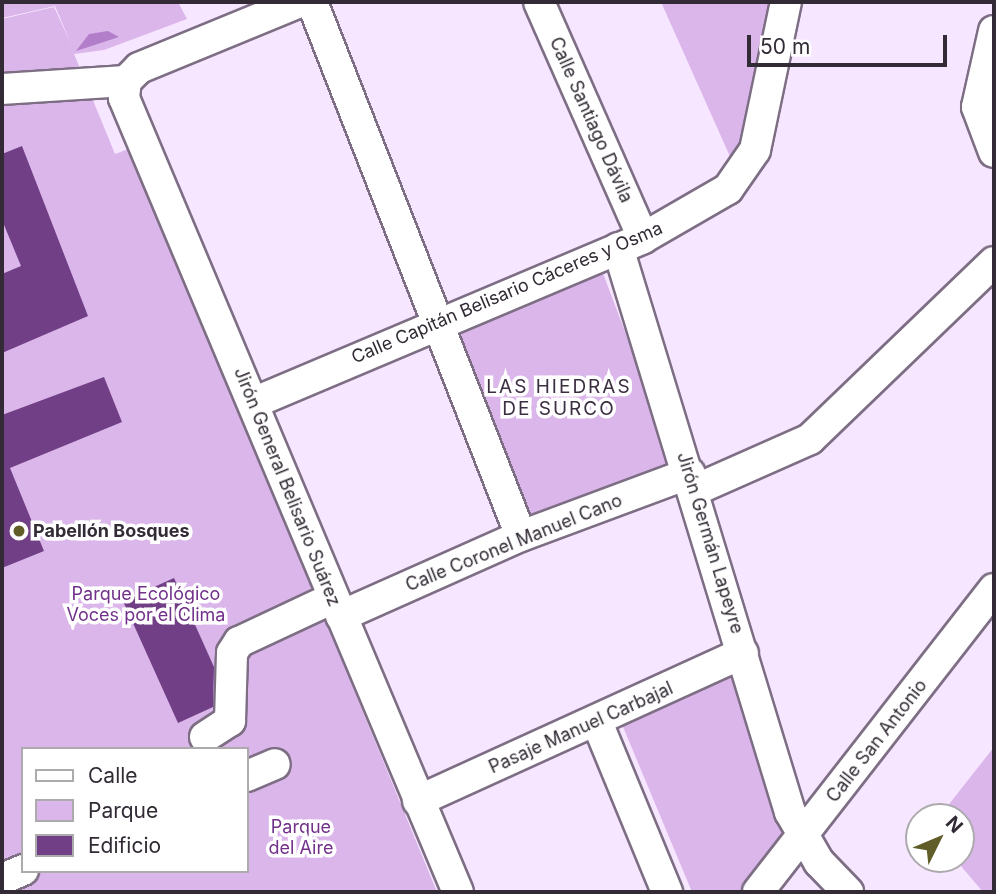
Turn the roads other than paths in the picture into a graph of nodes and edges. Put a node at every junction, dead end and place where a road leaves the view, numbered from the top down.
1 (300, 2) edge
2 (312, 2) edge
3 (539, 2) edge
4 (786, 2) edge
5 (994, 31) edge
6 (126, 80) junction
7 (2, 89) edge
8 (994, 152) edge
9 (630, 243) junction
10 (994, 262) edge
11 (442, 321) junction
12 (253, 403) junction
13 (692, 482) junction
14 (521, 536) junction
15 (994, 589) edge
16 (337, 607) junction
17 (743, 653) junction
18 (597, 722) junction
19 (205, 737) dead end
20 (275, 764) dead end
21 (248, 776) edge
22 (418, 801) junction
23 (802, 837) junction
24 (21, 871) edge
25 (2, 879) edge
26 (458, 892) edge
27 (667, 892) edge
28 (758, 892) edge
29 (848, 892) edge

1 - 6 street
2 - 11 street
3 - 9 street, Calle Santiago Dávila
4 - 9 street, Calle Capitán Belisario Cáceres y Osma
5 - 8 street
6 - 7 street
6 - 12 street, Jirón General Belisario Suárez
9 - 11 street, Calle Capitán Belisario Cáceres y Osma
9 - 13 street, Jirón Germán Lapeyre
10 - 13 street, Calle Coronel Manuel Cano
11 - 12 street, Calle Capitán Belisario Cáceres y Osma
11 - 14 street
12 - 16 street, Jirón General Belisario Suárez
13 - 14 street, Calle Coronel Manuel Cano
13 - 17 street, Jirón Germán Lapeyre
14 - 16 street, Calle Coronel Manuel Cano
15 - 23 street, Calle San Antonio
16 - 19 street, Calle Coronel Manuel Cano
16 - 22 street, Jirón General Belisario Suárez
17 - 18 street, Pasaje Manuel Carbajal
17 - 23 street, Jirón Germán Lapeyre
18 - 22 street, Pasaje Manuel Carbajal
18 - 27 street
20 - 21 street
22 - 26 street, Jirón General Belisario Suárez
23 - 28 street, Calle San Antonio
23 - 29 street
24 - 25 street

